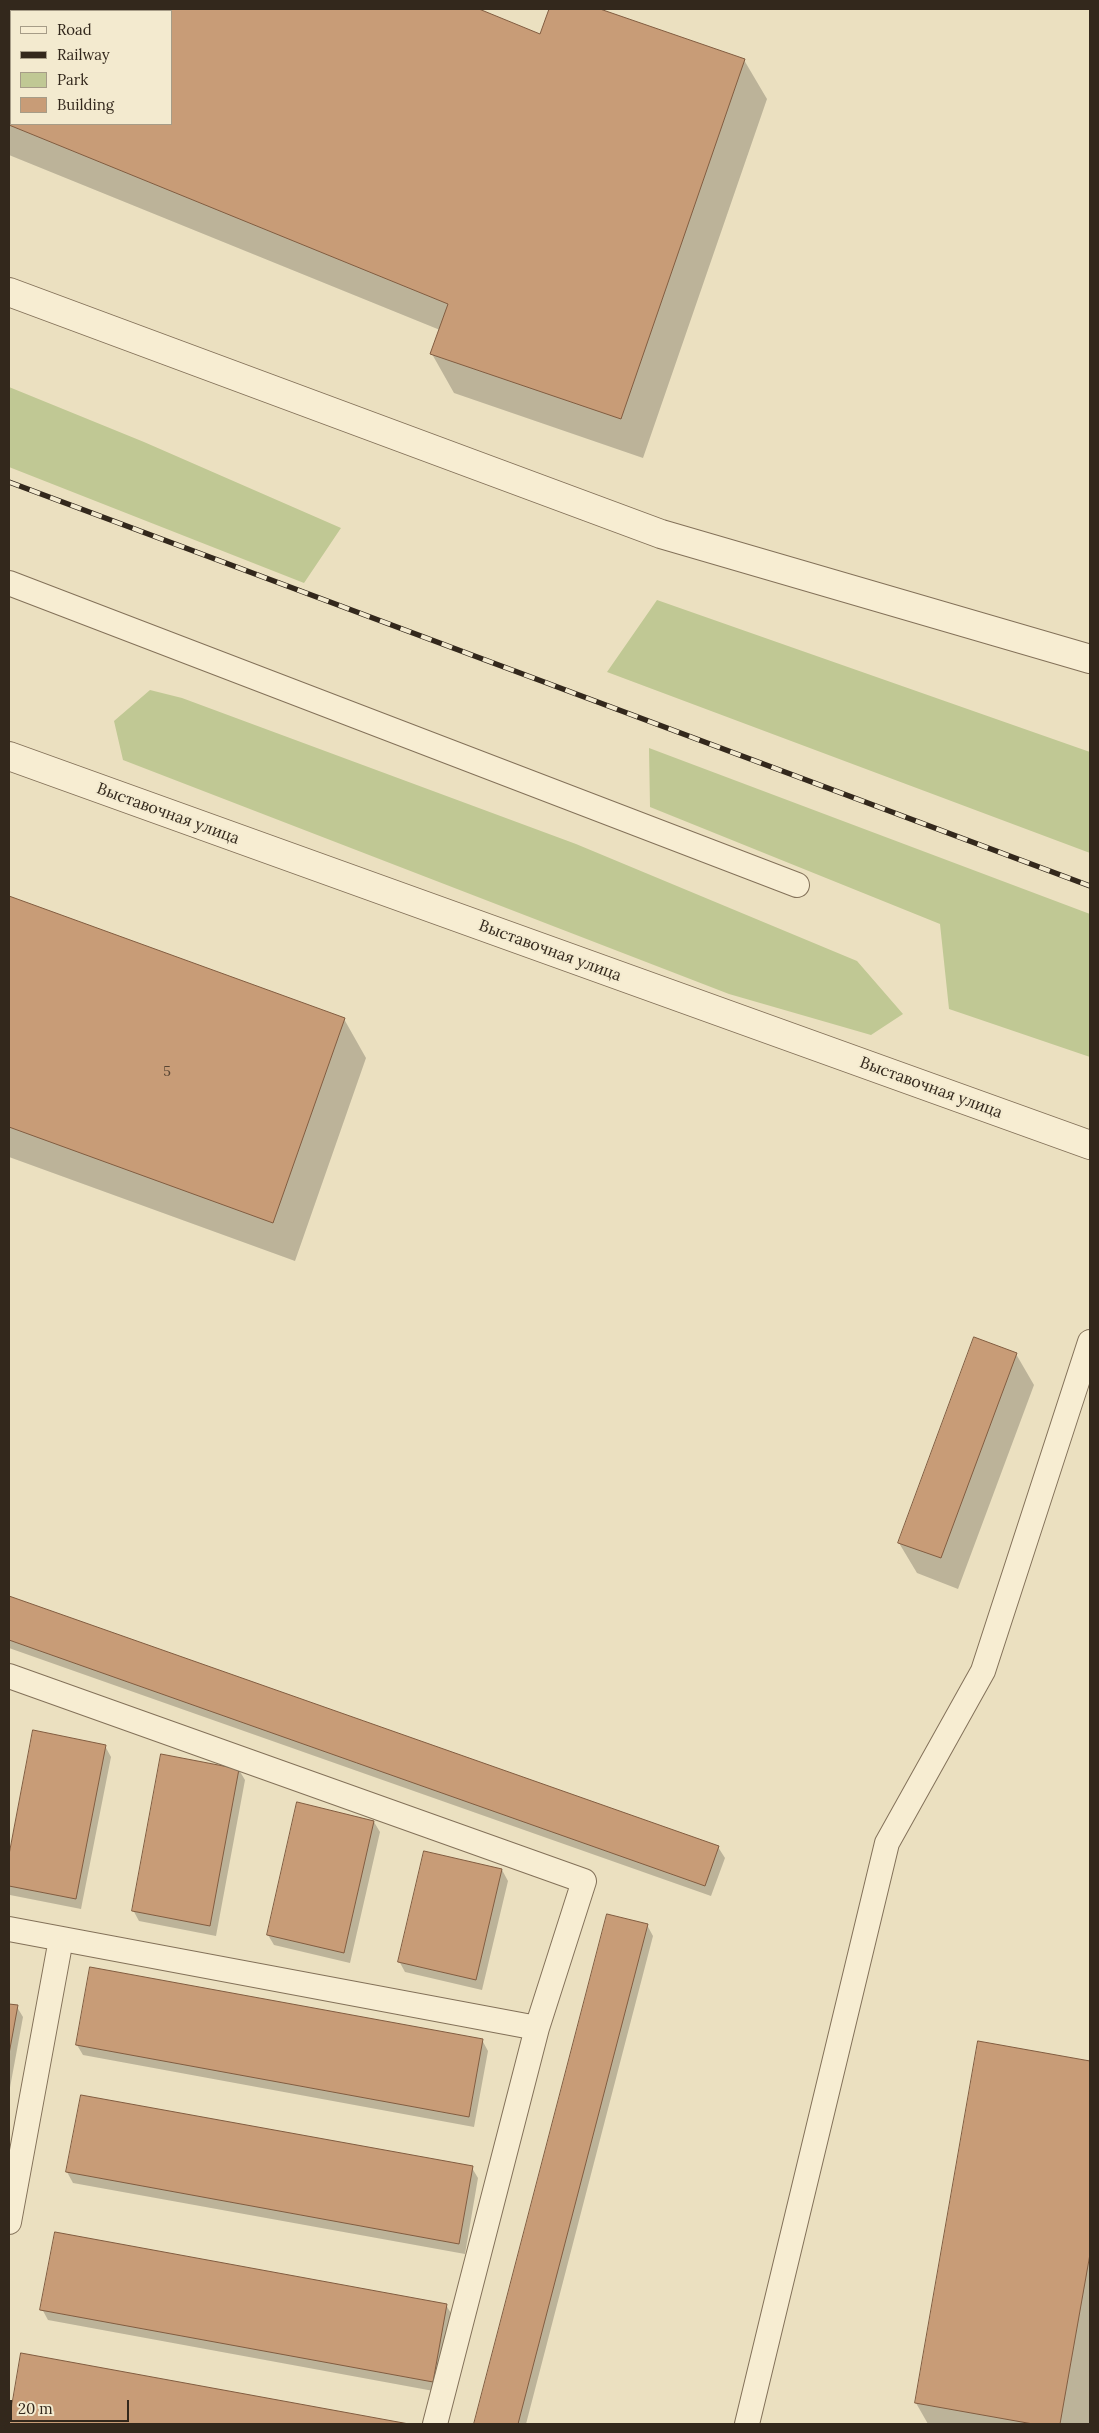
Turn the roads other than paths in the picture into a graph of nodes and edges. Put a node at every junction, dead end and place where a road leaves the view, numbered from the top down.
1 (9, 292) edge
2 (9, 583) edge
3 (1090, 659) edge
4 (9, 756) edge
5 (797, 885) dead end
6 (1090, 1145) edge
7 (1090, 1342) edge
8 (9, 1676) edge
9 (9, 1929) edge
10 (60, 1939) junction
11 (537, 2028) junction
12 (9, 2222) edge
13 (435, 2424) edge
14 (747, 2424) edge

1 - 3 street
2 - 5 lane
4 - 6 street, Выставочная улица
7 - 14 lane
8 - 11 lane
9 - 10 lane
10 - 11 lane
10 - 12 lane
11 - 13 lane

